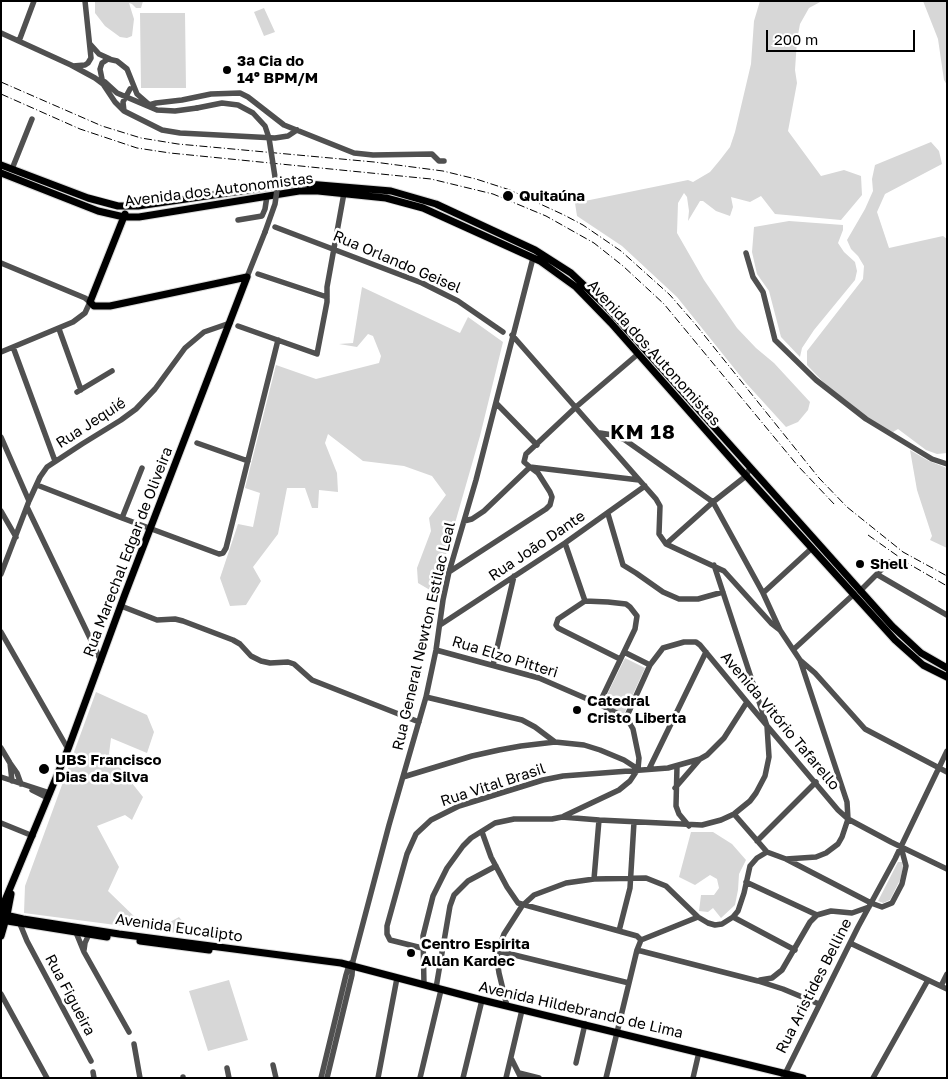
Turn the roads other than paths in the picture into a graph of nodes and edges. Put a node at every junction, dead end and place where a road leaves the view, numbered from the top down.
1 (34, 1) edge
2 (85, 1) edge
3 (1, 33) edge
4 (19, 41) junction
5 (90, 44) junction
6 (110, 59) junction
7 (71, 65) junction
8 (131, 86) junction
9 (108, 87) junction
10 (126, 96) junction
11 (151, 107) junction
12 (124, 111) junction
13 (32, 119) dead end
14 (297, 130) junction
15 (444, 162) dead end
16 (1, 165) edge
17 (12, 169) junction
18 (1, 173) edge
19 (344, 193) junction
20 (267, 196) junction
21 (128, 206) junction
22 (124, 217) junction
23 (238, 220) dead end
24 (275, 227) dead end
25 (333, 248) junction
26 (746, 254) dead end
27 (533, 258) junction
28 (1, 263) edge
29 (258, 274) dead end
30 (247, 277) junction
31 (326, 297) junction
32 (90, 302) junction
33 (230, 322) junction
34 (238, 326) dead end
35 (59, 329) junction
36 (503, 332) dead end
37 (512, 335) junction
38 (278, 340) junction
39 (14, 348) junction
40 (1, 352) edge
41 (638, 354) junction
42 (650, 356) junction
43 (112, 371) dead end
44 (496, 403) junction
45 (576, 407) junction
46 (600, 433) junction
47 (1, 437) edge
48 (197, 443) dead end
49 (537, 445) junction
50 (55, 461) junction
51 (248, 461) junction
52 (947, 464) edge
53 (530, 467) junction
54 (142, 468) dead end
55 (750, 468) junction
56 (746, 476) junction
57 (640, 480) junction
58 (37, 485) junction
59 (645, 486) junction
60 (713, 502) junction
61 (28, 504) junction
62 (1, 511) edge
63 (608, 514) junction
64 (122, 518) junction
65 (464, 521) junction
66 (151, 529) junction
67 (16, 537) junction
68 (565, 543) junction
69 (666, 544) junction
70 (812, 548) junction
71 (888, 562) dead end
72 (714, 565) junction
73 (449, 572) junction
74 (1, 574) edge
75 (878, 575) junction
76 (514, 576) junction
77 (723, 592) junction
78 (763, 593) junction
79 (857, 593) junction
80 (585, 601) junction
81 (121, 606) junction
82 (947, 615) edge
83 (440, 625) junction
84 (780, 630) junction
85 (1, 632) edge
86 (794, 649) junction
87 (436, 650) junction
88 (624, 652) junction
89 (706, 652) junction
90 (620, 659) junction
91 (800, 660) junction
92 (101, 661) junction
93 (492, 665) junction
94 (650, 665) junction
95 (947, 668) edge
96 (947, 677) edge
97 (426, 697) junction
98 (747, 702) junction
99 (598, 704) junction
100 (626, 718) junction
101 (419, 722) junction
102 (767, 726) junction
103 (62, 740) junction
104 (71, 741) junction
105 (555, 742) junction
106 (1, 748) edge
107 (68, 749) junction
108 (947, 751) edge
109 (700, 759) junction
110 (10, 763) junction
111 (677, 766) junction
112 (938, 768) junction
113 (638, 769) junction
114 (648, 769) junction
115 (947, 772) edge
116 (1, 777) edge
117 (403, 777) junction
118 (12, 781) junction
119 (816, 782) junction
120 (23, 785) junction
121 (675, 789) junction
122 (49, 795) junction
123 (734, 814) junction
124 (562, 817) junction
125 (848, 819) junction
126 (599, 820) junction
127 (1, 822) edge
128 (634, 822) junction
129 (689, 826) junction
130 (482, 832) junction
131 (33, 836) junction
132 (757, 841) junction
133 (901, 847) junction
134 (767, 852) junction
135 (786, 859) junction
136 (496, 866) junction
137 (947, 869) edge
138 (631, 877) junction
139 (594, 879) junction
140 (13, 882) junction
141 (746, 882) junction
142 (870, 905) junction
143 (522, 906) junction
144 (1, 910) edge
145 (852, 912) junction
146 (817, 915) junction
147 (698, 917) junction
148 (733, 917) junction
149 (4, 918) edge
150 (20, 924) junction
151 (30, 926) junction
152 (858, 927) junction
153 (75, 929) junction
154 (619, 930) junction
155 (89, 934) junction
156 (1, 936) edge
157 (641, 940) junction
158 (27, 941) junction
159 (850, 943) junction
160 (422, 948) junction
161 (637, 950) junction
162 (795, 950) junction
163 (498, 951) junction
164 (84, 952) junction
165 (351, 966) junction
166 (782, 970) junction
167 (947, 974) edge
168 (398, 978) junction
169 (928, 980) junction
170 (758, 981) junction
171 (629, 983) junction
172 (424, 985) junction
173 (944, 988) edge
174 (438, 989) junction
175 (784, 989) junction
176 (1, 994) edge
177 (482, 1000) junction
178 (819, 1004) junction
179 (507, 1006) junction
180 (522, 1010) junction
181 (585, 1024) junction
182 (129, 1032) dead end
183 (617, 1032) junction
184 (134, 1044) dead end
185 (699, 1052) junction
186 (511, 1058) junction
187 (91, 1061) dead end
188 (576, 1063) dead end
189 (273, 1065) dead end
190 (227, 1068) dead end
191 (520, 1075) edge
192 (784, 1075) edge
193 (47, 1078) edge
194 (140, 1078) edge
195 (229, 1078) edge
196 (276, 1078) edge
197 (320, 1078) edge
198 (328, 1078) edge
199 (378, 1078) edge
200 (420, 1078) edge
201 (463, 1078) edge
202 (506, 1078) edge
203 (540, 1078) edge
204 (606, 1078) edge
205 (693, 1078) edge
206 (803, 1078) edge
207 (873, 1078) edge

1 - 4 street
2 - 5 street
3 - 4 street, Rua Marechal Edgar de Oliveira
4 - 7 street, Rua Marechal Edgar de Oliveira
5 - 6 street
5 - 7 street
6 - 8 street
6 - 9 street
7 - 9 street, Rua Marechal Edgar de Oliveira
8 - 9 street
8 - 10 street
8 - 11 street
9 - 10 street, Rua Marechal Edgar de Oliveira
9 - 12 street
10 - 11 street, Rua Marechal Edgar de Oliveira
10 - 12 street
11 - 14 street
11 - 30 street, Rua Marechal Edgar de Oliveira, bridge
12 - 14 street
13 - 17 street
14 - 15 street
16 - 17 main road, Avenida dos Autonomistas
17 - 21 main road, Avenida dos Autonomistas
18 - 22 main road, Avenida dos Autonomistas
19 - 20 main road, Avenida dos Autonomistas
19 - 25 street
19 - 27 main road, Avenida dos Autonomistas
20 - 22 main road, Avenida dos Autonomistas
20 - 23 street
21 - 22 main road
21 - 42 main road, Avenida dos Autonomistas
22 - 32 main road
24 - 25 street, Rua Orlando Geisel
25 - 31 street
25 - 36 street, Rua Orlando Geisel
26 - 52 street
27 - 37 street, Rua General Newton Estilac Leal
27 - 41 main road, Avenida dos Autonomistas
28 - 32 street
29 - 31 street
30 - 32 main road
30 - 33 main road, Rua Marechal Edgar de Oliveira
31 - 38 street
32 - 35 street
33 - 50 street, Rua Jequié
33 - 66 main road, Rua Marechal Edgar de Oliveira
34 - 38 street
35 - 39 street
35 - 43 street
37 - 44 street, Rua General Newton Estilac Leal
37 - 45 street
38 - 51 street
39 - 40 street
39 - 50 street
41 - 42 main road
41 - 45 street
41 - 56 main road, Avenida dos Autonomistas
42 - 55 main road, Avenida dos Autonomistas
44 - 49 street
44 - 65 street, Rua General Newton Estilac Leal
45 - 46 street
45 - 49 street
46 - 57 street
46 - 60 street
47 - 61 street
48 - 51 street
49 - 53 street
50 - 58 street, Rua Jequié
51 - 66 street
53 - 57 street
53 - 65 street
53 - 73 street
54 - 64 street
55 - 56 street
55 - 79 main road, Avenida dos Autonomistas
56 - 60 street
56 - 70 main road, Avenida dos Autonomistas
57 - 59 street
58 - 61 street, Rua Jequié
58 - 64 street
59 - 63 street, Rua João Dante
59 - 69 street
60 - 69 street
60 - 78 street
61 - 67 street, Rua Jequié
61 - 92 street
62 - 67 street
63 - 68 street, Rua João Dante
63 - 77 street
64 - 66 street
65 - 73 street, Rua General Newton Estilac Leal
66 - 81 main road, Rua Marechal Edgar de Oliveira
67 - 74 street, Rua Jequié
68 - 76 street, Rua João Dante
68 - 80 street
69 - 72 street
70 - 78 street
70 - 79 main road, Avenida dos Autonomistas
71 - 75 street
72 - 77 street
72 - 84 street
73 - 83 street, Rua General Newton Estilac Leal
75 - 79 street
75 - 82 street
76 - 83 street, Rua João Dante
76 - 93 street
77 - 102 street
78 - 84 street
79 - 86 street
79 - 95 main road, Avenida dos Autonomistas
79 - 96 main road, Avenida dos Autonomistas
80 - 88 street
80 - 90 street
81 - 92 main road, Rua Marechal Edgar de Oliveira
81 - 101 street
83 - 87 street, Rua General Newton Estilac Leal
84 - 86 street
85 - 103 street
86 - 91 street
87 - 93 street, Rua Elzo Pitteri
87 - 97 street, Rua General Newton Estilac Leal
88 - 90 street
88 - 94 street
89 - 94 street, Avenida Vitório Tafarello
89 - 98 street, Avenida Vitório Tafarello
89 - 114 street
90 - 99 street
91 - 112 street
91 - 125 street
92 - 104 main road, Rua Marechal Edgar de Oliveira
93 - 99 street, Rua Elzo Pitteri
94 - 100 street, Avenida Vitório Tafarello
97 - 101 street, Rua General Newton Estilac Leal
97 - 105 street
98 - 102 street, Avenida Vitório Tafarello
98 - 109 street
99 - 100 street, Rua Elzo Pitteri
100 - 113 street
101 - 117 street, Rua General Newton Estilac Leal
102 - 119 street, Avenida Vitório Tafarello
102 - 123 street
103 - 104 street
103 - 107 street
104 - 107 main road, Rua Marechal Edgar de Oliveira
105 - 113 street
105 - 117 street
106 - 110 street
107 - 122 main road, Rua Marechal Edgar de Oliveira
108 - 112 street, Rua Aristides Belline
109 - 111 street
109 - 121 street
110 - 118 street
110 - 120 street
111 - 114 street
111 - 121 street
112 - 115 street
112 - 133 street, Rua Aristides Belline
113 - 114 street
113 - 124 street
113 - 160 street, Rua Vital Brasil
116 - 118 street
117 - 165 street, Rua General Newton Estilac Leal
118 - 120 street
119 - 125 street, Avenida Vitório Tafarello
119 - 132 street
120 - 122 street
121 - 129 street
122 - 131 main road, Rua Marechal Edgar de Oliveira
123 - 129 street
123 - 132 street
124 - 126 street
124 - 130 street
125 - 133 street, Avenida Vitório Tafarello
125 - 135 street
126 - 128 street
126 - 139 street
127 - 131 street
128 - 129 street
128 - 138 street
130 - 136 street
130 - 160 street
131 - 140 main road, Rua Marechal Edgar de Oliveira
132 - 134 street
133 - 137 street, Avenida Vitório Tafarello
133 - 142 street, Rua Aristides Belline
133 - 142 street
134 - 135 street
134 - 141 street
135 - 142 street
136 - 143 street
136 - 174 street
138 - 139 street
138 - 147 street
138 - 154 street
139 - 143 street
140 - 144 main road, Rua Marechal Edgar de Oliveira
140 - 149 main road, Rua Marechal Edgar de Oliveira
141 - 146 street
141 - 148 street
142 - 145 street
142 - 152 street, Rua Aristides Belline
143 - 154 street
143 - 163 street
145 - 146 street
145 - 152 street
146 - 162 street
147 - 148 street
147 - 157 street
148 - 162 street
149 - 150 main road, Avenida Eucalipto
149 - 153 main road, Avenida Eucalipto
149 - 156 main road, Rua Marechal Edgar de Oliveira
150 - 151 main road, Avenida Eucalipto
150 - 158 street, Rua Figueira
151 - 153 main road, Avenida Eucalipto
151 - 158 street
152 - 159 street, Rua Aristides Belline
153 - 155 main road, Avenida Eucalipto
153 - 164 street
153 - 165 main road, Avenida Eucalipto
154 - 157 street
155 - 164 street
155 - 165 main road, Avenida Eucalipto
157 - 161 street
158 - 187 street, Rua Figueira
159 - 169 street
159 - 178 street, Rua Aristides Belline
160 - 172 street
161 - 170 street
161 - 171 street
162 - 166 street
163 - 171 street
163 - 179 street
164 - 182 street
165 - 168 main road, Avenida Hildebrando de Lima
165 - 197 street, Rua General Newton Estilac Leal
165 - 198 street, Rua General Newton Estilac Leal
166 - 170 street
166 - 175 street
167 - 173 street
168 - 172 main road, Avenida Hildebrando de Lima
168 - 199 street
169 - 173 street
169 - 207 street
170 - 175 street
171 - 183 street
172 - 174 main road, Avenida Hildebrando de Lima
174 - 177 main road, Avenida Hildebrando de Lima
174 - 200 street
175 - 178 street
176 - 193 street
177 - 179 main road, Avenida Hildebrando de Lima
177 - 201 street
178 - 192 street, Rua Aristides Belline
179 - 180 main road, Avenida Hildebrando de Lima
180 - 181 main road, Avenida Hildebrando de Lima
180 - 186 street
181 - 183 main road, Avenida Hildebrando de Lima
181 - 188 street
183 - 185 main road, Avenida Hildebrando de Lima
183 - 204 street
184 - 194 street
185 - 192 main road, Avenida Hildebrando de Lima
185 - 205 street
186 - 191 street
186 - 202 street
189 - 196 street
190 - 195 street
191 - 203 street
192 - 206 main road, Avenida Hildebrando de Lima

